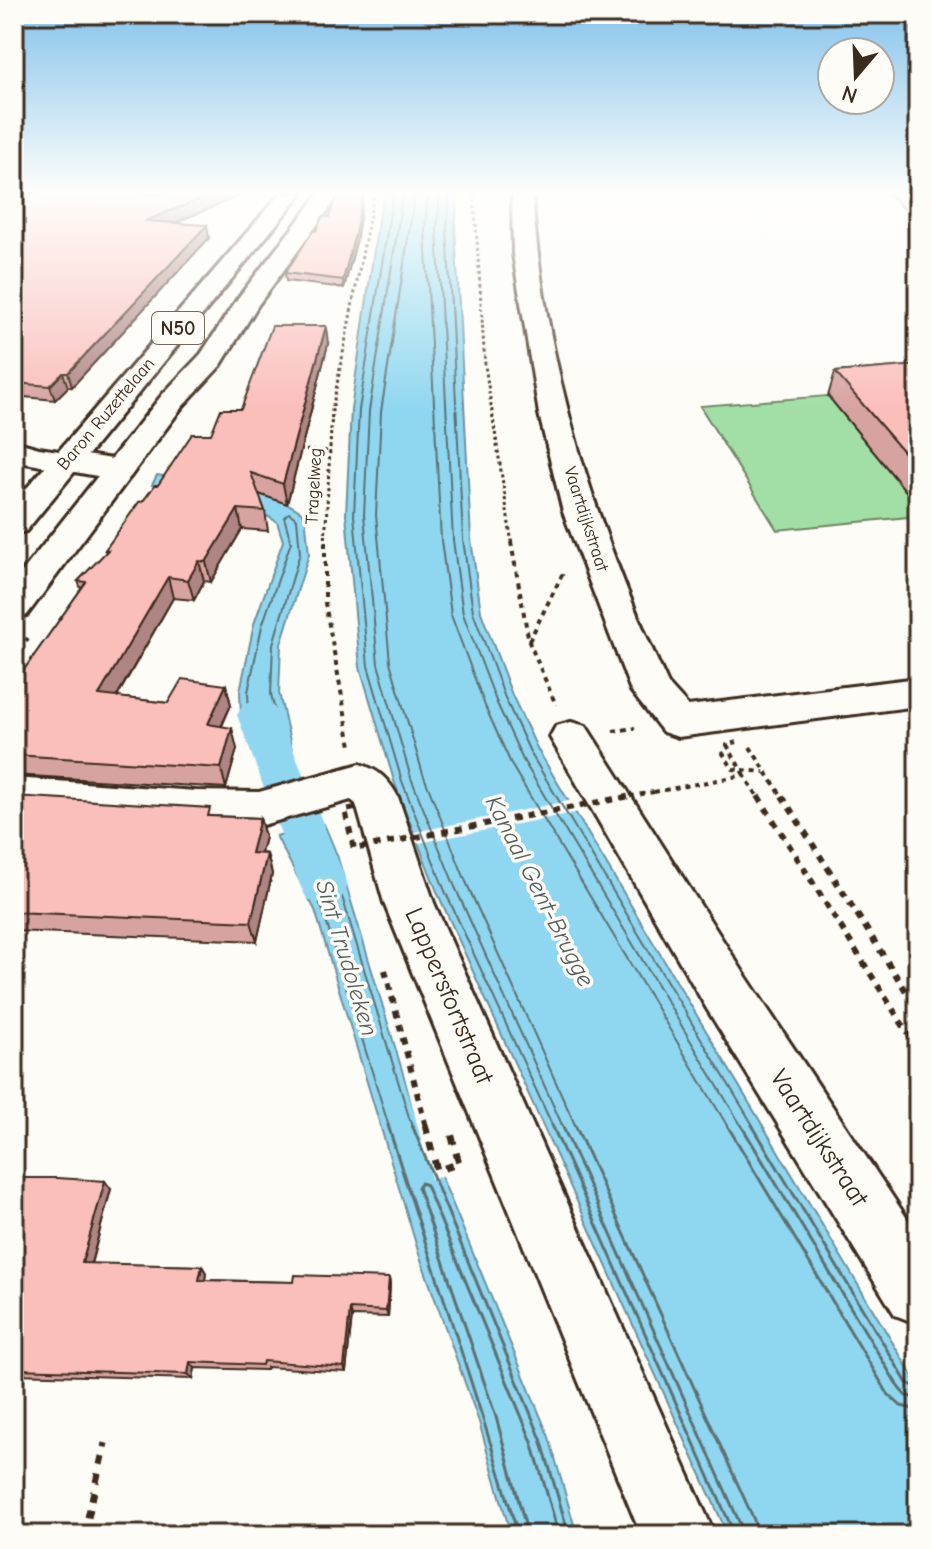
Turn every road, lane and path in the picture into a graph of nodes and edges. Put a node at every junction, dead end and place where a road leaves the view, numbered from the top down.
1 (230, 266) edge
2 (275, 266) edge
3 (360, 266) edge
4 (479, 266) edge
5 (527, 266) edge
6 (130, 386) junction
7 (180, 391) junction
8 (14, 450) edge
9 (285, 450) edge
10 (329, 451) junction
11 (66, 463) junction
12 (119, 470) junction
13 (14, 524) edge
14 (593, 549) junction
15 (14, 607) edge
16 (529, 642) junction
17 (918, 692) edge
18 (678, 722) junction
19 (571, 737) junction
20 (744, 775) junction
21 (14, 795) edge
22 (341, 795) junction
23 (354, 849) junction
24 (358, 864) dead end
25 (382, 956) dead end
26 (918, 1010) edge
27 (918, 1049) edge
28 (448, 1167) dead end
29 (918, 1292) edge
30 (105, 1443) dead end
31 (84, 1535) edge
32 (678, 1535) edge

1 - 6 street, Baron Ruzettelaan / N50
2 - 7 street, Baron Ruzettelaan / N50
3 - 10 path, Tragelweg
4 - 16 path
5 - 14 street, Vaartdijkstraat
6 - 7 street
6 - 11 street, Baron Ruzettelaan / N50
7 - 12 street, Baron Ruzettelaan / N50
8 - 11 street
9 - 10 path
10 - 22 path, Tragelweg
11 - 12 street
11 - 13 street, Baron Ruzettelaan / N50
12 - 15 street, Baron Ruzettelaan / N50
14 - 16 path
14 - 18 street, Vaartdijkstraat
16 - 19 path
17 - 18 street
18 - 19 path
19 - 29 street, Vaartdijkstraat
20 - 23 path, bridge
20 - 26 path, bridge
20 - 27 path
21 - 22 street
22 - 23 path, Tragelweg, bridge
22 - 32 street, Lappersfortstraat
23 - 24 path
25 - 28 path
30 - 31 path

